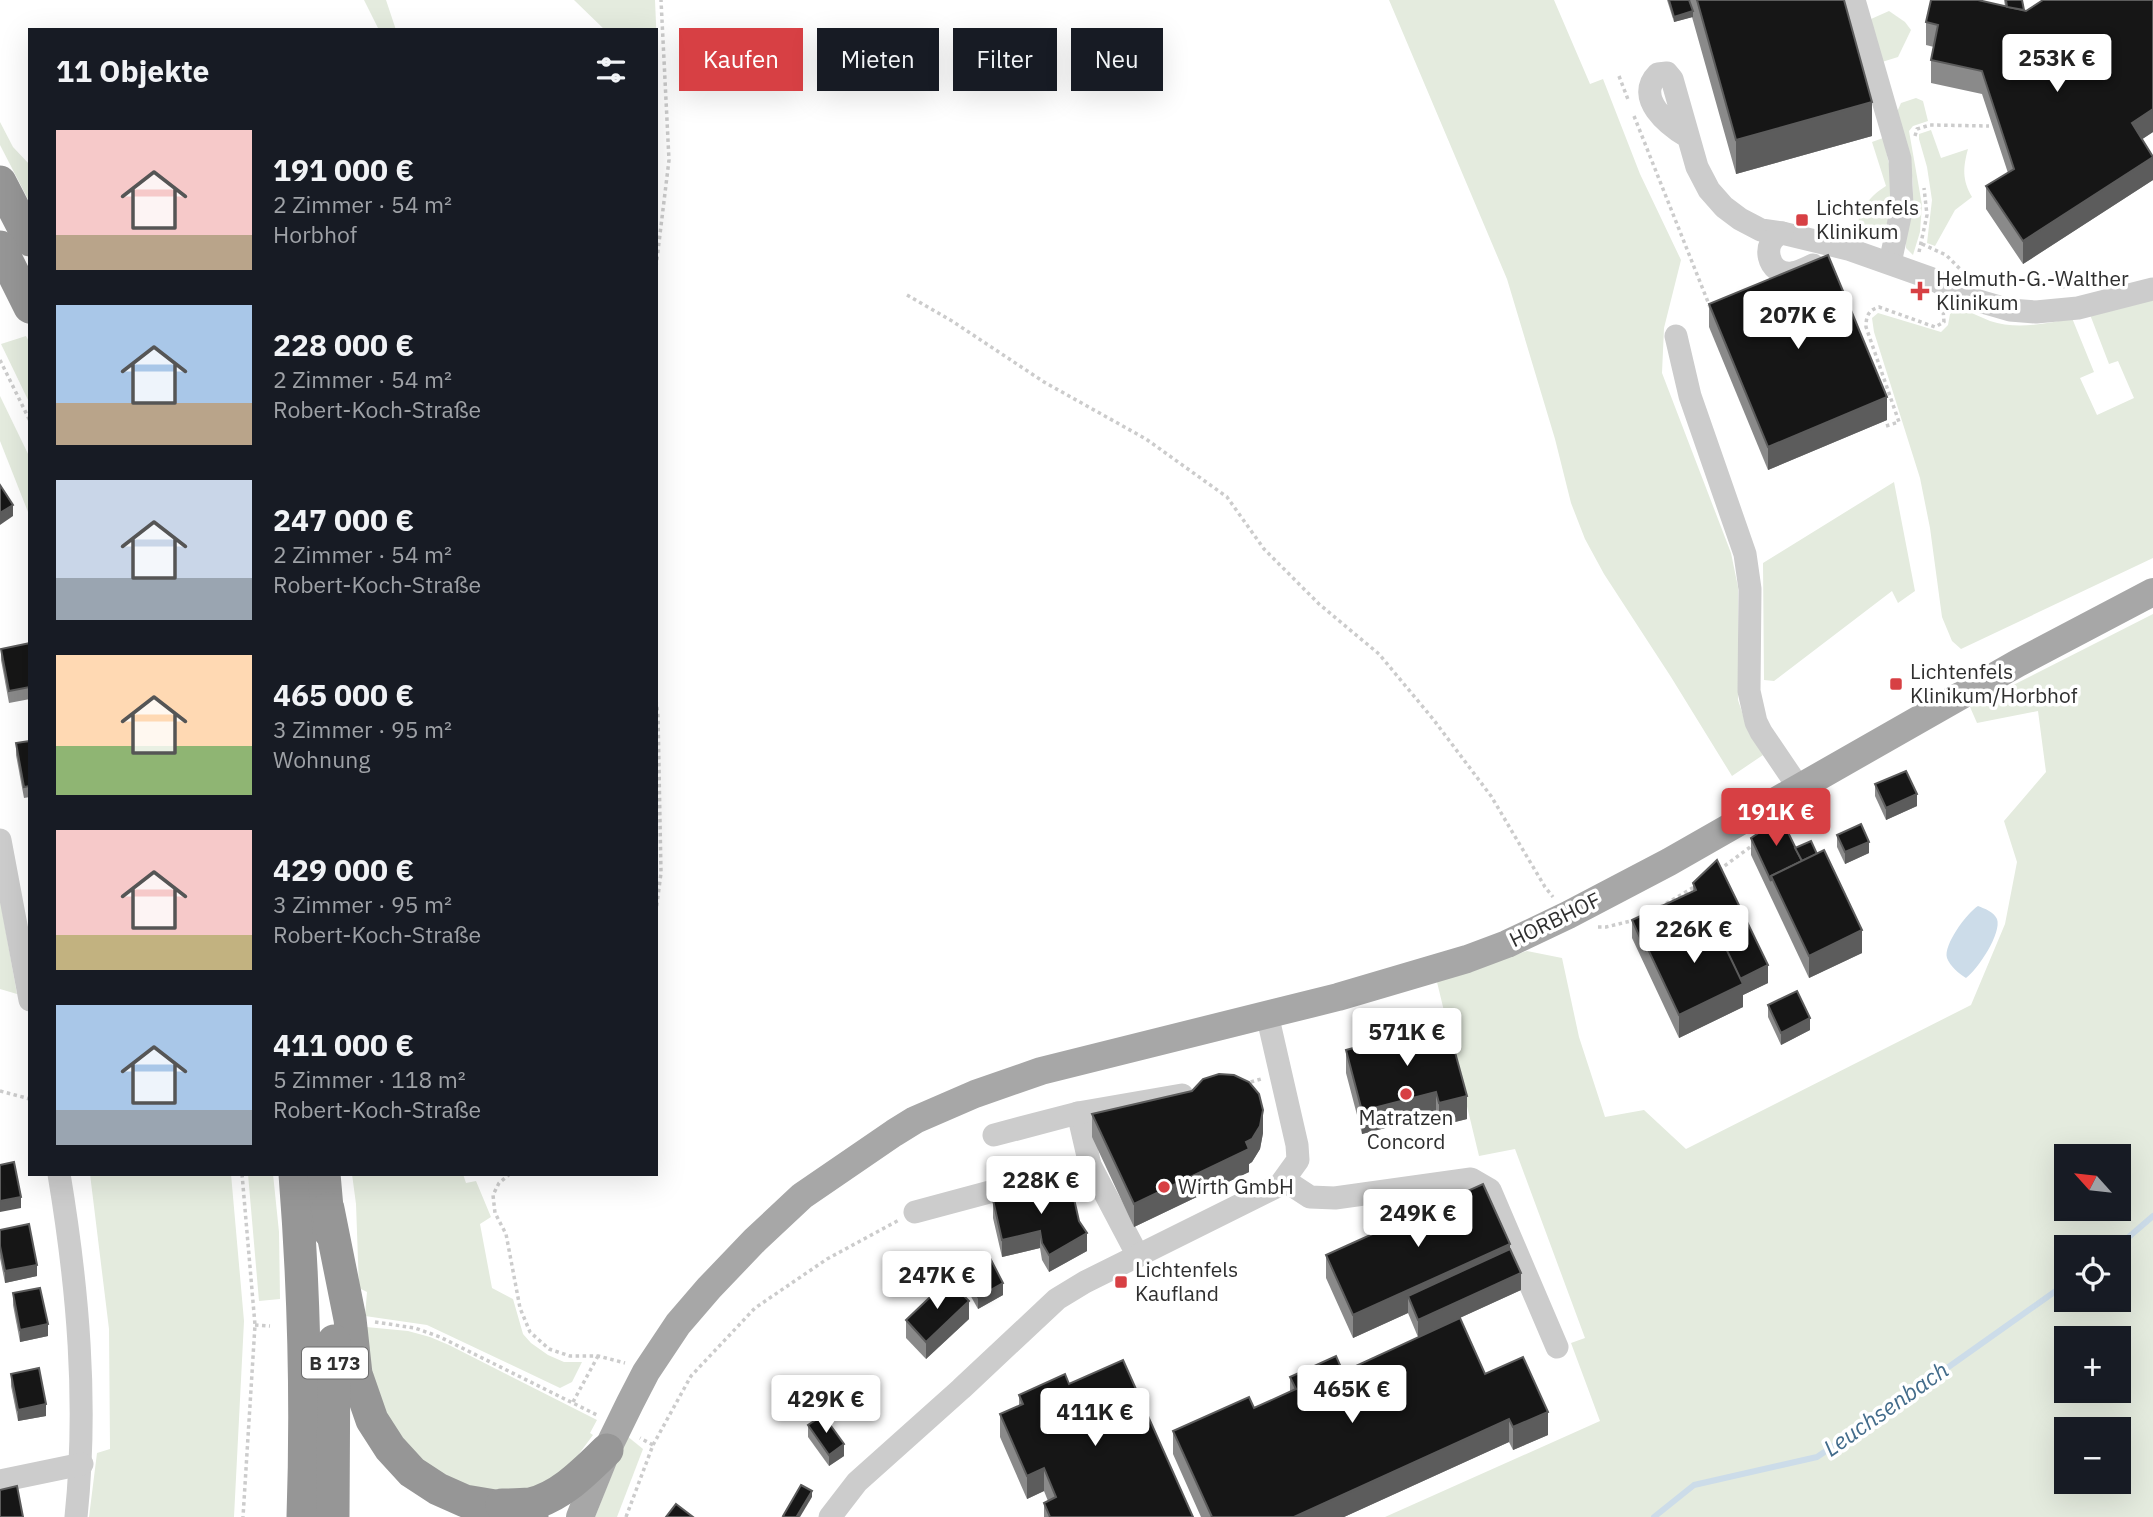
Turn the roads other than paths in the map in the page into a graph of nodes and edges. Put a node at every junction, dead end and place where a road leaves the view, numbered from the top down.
1 (1854, 0) edge
2 (1672, 79) dead end
3 (0, 182) edge
4 (1782, 233) junction
5 (28, 236) edge
6 (0, 247) edge
7 (1848, 249) junction
8 (1889, 263) junction
9 (2153, 289) edge
10 (28, 303) edge
11 (1676, 336) dead end
12 (2153, 593) edge
13 (1799, 788) junction
14 (0, 840) edge
15 (28, 989) edge
16 (1267, 1014) junction
17 (1199, 1092) edge
18 (1078, 1113) junction
19 (994, 1135) dead end
20 (1090, 1165) junction
21 (59, 1176) edge
22 (295, 1176) edge
23 (324, 1176) edge
24 (1284, 1180) junction
25 (328, 1209) junction
26 (915, 1212) road end
27 (1138, 1256) junction
28 (1557, 1347) dead end
29 (620, 1442) junction
30 (82, 1464) junction
31 (0, 1480) edge
32 (495, 1506) junction
33 (76, 1517) edge
34 (303, 1517) edge
35 (333, 1517) edge
36 (532, 1517) edge
37 (580, 1517) edge
38 (830, 1517) edge

1 - 8 street
2 - 4 street
3 - 5 highway
4 - 7 street
4 - 7 street
6 - 10 highway
7 - 8 street
8 - 9 street
11 - 13 street
12 - 13 main road, HORBHOF
13 - 16 main road, HORBHOF
14 - 15 street
16 - 24 street
16 - 29 main road, HORBHOF
17 - 18 street
18 - 19 street
18 - 20 street
20 - 26 street
20 - 27 street
21 - 30 street
22 - 34 highway, B 173
23 - 25 highway, B 173
24 - 27 street
24 - 28 street
25 - 32 highway
25 - 35 highway, B 173
27 - 38 street
29 - 32 highway
29 - 37 main road, HORBHOF
30 - 31 street
30 - 33 street
32 - 36 highway

